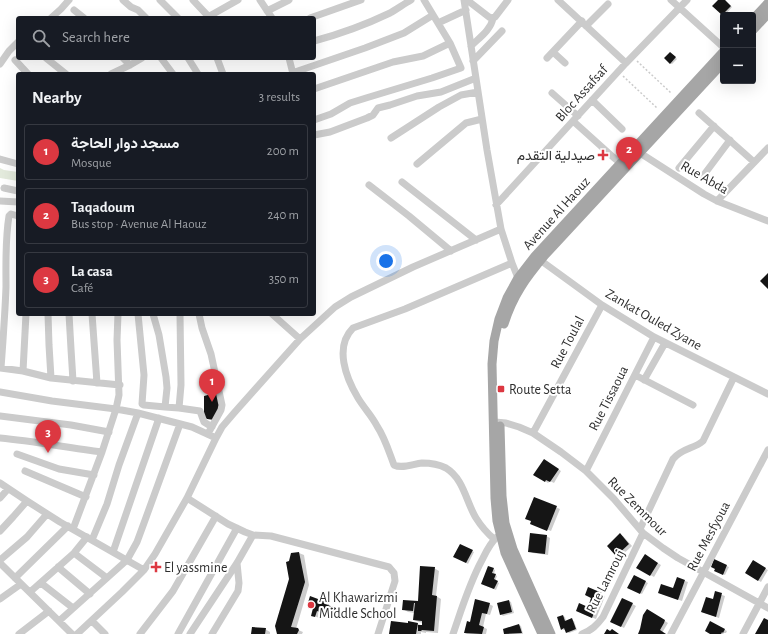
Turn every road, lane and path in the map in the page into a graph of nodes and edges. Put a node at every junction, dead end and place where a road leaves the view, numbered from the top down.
1 (69, 0) edge
2 (123, 0) edge
3 (160, 0) edge
4 (193, 0) edge
5 (238, 0) edge
6 (260, 0) edge
7 (289, 0) edge
8 (361, 0) edge
9 (411, 0) edge
10 (424, 0) edge
11 (466, 0) edge
12 (508, 0) edge
13 (558, 0) edge
14 (671, 0) edge
15 (687, 0) edge
16 (226, 3) edge
17 (768, 3) edge
18 (608, 4) dead end
19 (680, 8) junction
20 (74, 10) dead end
21 (466, 10) junction
22 (267, 11) junction
23 (768, 14) edge
24 (433, 15) junction
25 (53, 16) edge
26 (82, 16) edge
27 (144, 16) edge
28 (176, 16) edge
29 (206, 16) edge
30 (208, 16) edge
31 (271, 16) edge
32 (316, 16) edge
33 (756, 16) edge
34 (493, 18) junction
35 (438, 23) junction
36 (584, 24) junction
37 (756, 27) edge
38 (502, 31) dead end
39 (316, 40) edge
40 (16, 44) edge
41 (450, 44) junction
42 (720, 44) edge
43 (471, 46) junction
44 (720, 55) edge
45 (633, 57) junction
46 (15, 60) dead end
47 (48, 60) edge
48 (126, 60) edge
49 (139, 60) edge
50 (162, 60) edge
51 (189, 60) edge
52 (220, 60) edge
53 (290, 60) edge
54 (473, 61) junction
55 (565, 63) dead end
56 (626, 63) junction
57 (0, 64) edge
58 (130, 65) junction
59 (720, 66) edge
60 (26, 72) edge
61 (64, 72) edge
62 (115, 72) edge
63 (172, 72) edge
64 (197, 72) edge
65 (223, 72) edge
66 (293, 72) edge
67 (296, 72) edge
68 (618, 72) junction
69 (476, 78) junction
70 (316, 88) edge
71 (478, 92) junction
72 (552, 93) dead end
73 (671, 93) dead end
74 (592, 100) junction
75 (657, 108) dead end
76 (699, 113) dead end
77 (316, 119) edge
78 (482, 119) junction
79 (576, 119) junction
80 (714, 126) junction
81 (622, 129) dead end
82 (316, 135) edge
83 (392, 138) dead end
84 (730, 140) junction
85 (768, 148) edge
86 (637, 151) junction
87 (0, 159) edge
88 (754, 162) junction
89 (16, 163) edge
90 (417, 164) dead end
91 (623, 165) junction
92 (679, 168) dead end
93 (703, 176) dead end
94 (402, 182) dead end
95 (368, 184) dead end
96 (4, 188) dead end
97 (16, 190) edge
98 (0, 201) edge
99 (718, 201) junction
100 (16, 202) edge
101 (496, 205) junction
102 (16, 215) edge
103 (768, 221) edge
104 (501, 230) junction
105 (476, 240) junction
106 (451, 251) junction
107 (538, 258) junction
108 (512, 264) junction
109 (518, 278) junction
110 (514, 291) junction
111 (602, 305) junction
112 (26, 316) edge
113 (48, 316) edge
114 (69, 316) edge
115 (92, 316) edge
116 (118, 316) edge
117 (138, 316) edge
118 (154, 316) edge
119 (180, 316) edge
120 (199, 316) edge
121 (274, 316) edge
122 (654, 337) junction
123 (300, 339) junction
124 (665, 343) junction
125 (0, 368) edge
126 (23, 371) junction
127 (635, 375) junction
128 (734, 377) junction
129 (51, 378) junction
130 (644, 380) junction
131 (73, 381) junction
132 (97, 383) junction
133 (120, 385) junction
134 (0, 392) edge
135 (768, 394) edge
136 (693, 405) dead end
137 (165, 406) junction
138 (179, 408) junction
139 (116, 409) junction
140 (138, 413) junction
141 (0, 416) edge
142 (159, 418) junction
143 (496, 422) junction
144 (180, 424) junction
145 (212, 427) junction
146 (109, 432) junction
147 (533, 433) junction
148 (208, 434) junction
149 (0, 438) edge
150 (216, 438) junction
151 (768, 450) edge
152 (102, 452) junction
153 (17, 454) dead end
154 (25, 471) dead end
155 (586, 471) junction
156 (94, 475) junction
157 (0, 483) edge
158 (8, 489) junction
159 (86, 497) junction
160 (0, 498) edge
161 (187, 498) junction
162 (27, 501) junction
163 (48, 514) junction
164 (216, 516) junction
165 (71, 528) junction
166 (237, 528) junction
167 (0, 531) edge
168 (642, 531) junction
169 (253, 535) junction
170 (500, 536) junction
171 (89, 539) junction
172 (113, 552) junction
173 (74, 553) junction
174 (127, 560) junction
175 (237, 563) junction
176 (1, 566) edge
177 (58, 567) junction
178 (144, 570) junction
179 (704, 572) junction
180 (15, 578) junction
181 (107, 578) junction
182 (41, 583) junction
183 (21, 584) junction
184 (768, 587) edge
185 (30, 592) junction
186 (90, 594) junction
187 (0, 599) edge
188 (759, 604) junction
189 (73, 608) junction
190 (768, 608) edge
191 (49, 610) junction
192 (59, 621) junction
193 (92, 621) junction
194 (19, 634) edge
195 (72, 634) edge
196 (77, 634) edge
197 (104, 634) edge
198 (140, 634) edge
199 (178, 634) edge
200 (190, 634) edge
201 (212, 634) edge
202 (378, 634) edge
203 (453, 634) edge
204 (542, 634) edge
205 (551, 634) edge
206 (582, 634) edge
207 (671, 634) edge
208 (743, 634) edge

1 - 25 street
2 - 27 street
3 - 28 street
4 - 29 street
5 - 16 street
6 - 22 street
7 - 22 street
8 - 32 street
9 - 39 street
10 - 24 street
11 - 21 street
11 - 34 street
12 - 34 street
13 - 36 street
14 - 19 street
15 - 19 street, Bloc Assafsaf
16 - 30 street
17 - 33 main road
18 - 36 street
19 - 42 street
19 - 45 street, Bloc Assafsaf
20 - 26 street
21 - 35 street
21 - 43 street
22 - 31 street
23 - 37 main road
24 - 35 street
24 - 67 street
34 - 43 street
35 - 41 street
36 - 55 street
36 - 56 street
38 - 54 street
40 - 57 street
41 - 70 street
41 - 77 street
43 - 54 street
44 - 86 main road, Avenue Al Haouz
45 - 56 street, Bloc Assafsaf
45 - 73 path
46 - 60 street
47 - 61 street
48 - 58 street
49 - 58 street
50 - 63 street
51 - 64 street
52 - 65 street
53 - 66 street
54 - 69 street
56 - 68 street, Bloc Assafsaf
58 - 62 street
59 - 86 main road, Avenue Al Haouz
68 - 74 street, Bloc Assafsaf
68 - 75 path
69 - 71 street
69 - 82 street
71 - 78 street
71 - 83 street
72 - 79 street
74 - 79 street, Bloc Assafsaf
74 - 81 street
76 - 80 street
78 - 90 street
78 - 101 street
79 - 91 street
79 - 101 street, Bloc Assafsaf
80 - 84 street
80 - 92 street
84 - 88 street
84 - 93 street
85 - 88 street
86 - 91 main road, Avenue Al Haouz
86 - 99 street, Rue Abda
87 - 89 street
88 - 99 street
91 - 107 main road, Avenue Al Haouz
94 - 105 street
95 - 106 street
96 - 97 street
97 - 100 street
98 - 100 street
99 - 103 street, Rue Abda
101 - 104 street
102 - 125 street
104 - 105 street
104 - 108 street
105 - 106 street
106 - 123 street
107 - 109 main road, Avenue Al Haouz
107 - 110 main road, Avenue Al Haouz
107 - 111 street, Zankat Ouled Zyane
108 - 109 street
108 - 170 street
109 - 110 main road, Avenue Al Haouz
110 - 143 main road
111 - 122 street, Zankat Ouled Zyane
111 - 147 street, Rue Toulal
112 - 126 street
113 - 129 street
114 - 131 street
115 - 132 street
116 - 133 street
117 - 137 street
118 - 137 street
119 - 138 street
120 - 145 street
121 - 123 street
122 - 124 street, Zankat Ouled Zyane
122 - 127 street, Rue Tissaoua
123 - 150 street
124 - 128 street, Zankat Ouled Zyane
124 - 130 street
125 - 126 street
126 - 129 street
127 - 130 street
127 - 155 street, Rue Tissaoua
128 - 135 street, Zankat Ouled Zyane
128 - 168 street, Rue Lamrouj
129 - 131 street
130 - 136 street
131 - 132 street
132 - 133 street
133 - 139 street
134 - 139 street
137 - 138 street
138 - 145 street
139 - 140 street
139 - 146 street
140 - 142 street
140 - 171 street
141 - 146 street
142 - 144 street
142 - 172 street
143 - 147 street, Rue Zemmour
143 - 170 main road
144 - 148 street
144 - 174 street
145 - 148 street
146 - 152 street
147 - 155 street, Rue Zemmour
148 - 150 street
149 - 152 street
150 - 161 street
151 - 179 street, Rue Mesfyoua
152 - 156 street
153 - 156 street
154 - 159 street
155 - 168 street, Rue Zemmour
156 - 159 street
157 - 158 street
158 - 160 street
158 - 162 street
159 - 165 street
161 - 164 street
161 - 178 street
162 - 163 street
162 - 167 street
163 - 165 street
163 - 176 street
164 - 166 street
164 - 198 street
165 - 171 street
165 - 180 street
166 - 169 street
166 - 199 street
168 - 179 street, Rue Zemmour
168 - 206 street, Rue Lamrouj
169 - 175 street
169 - 202 street
170 - 203 street
170 - 204 main road
170 - 205 main road
171 - 172 street
171 - 173 street
172 - 174 street
173 - 177 street
173 - 181 street
174 - 178 street
174 - 181 street
175 - 200 street
175 - 201 street
176 - 180 street
177 - 182 street
177 - 186 street
178 - 193 street
179 - 188 street, Rue Zemmour
179 - 207 street, Rue Mesfyoua
180 - 183 street
181 - 186 street
182 - 185 street
182 - 189 street
183 - 185 street
183 - 187 street
184 - 188 street
185 - 191 street
186 - 189 street
188 - 190 street, Rue Zemmour
188 - 208 street
189 - 192 street
191 - 192 street
191 - 194 street
192 - 195 street
193 - 196 street
193 - 197 street

